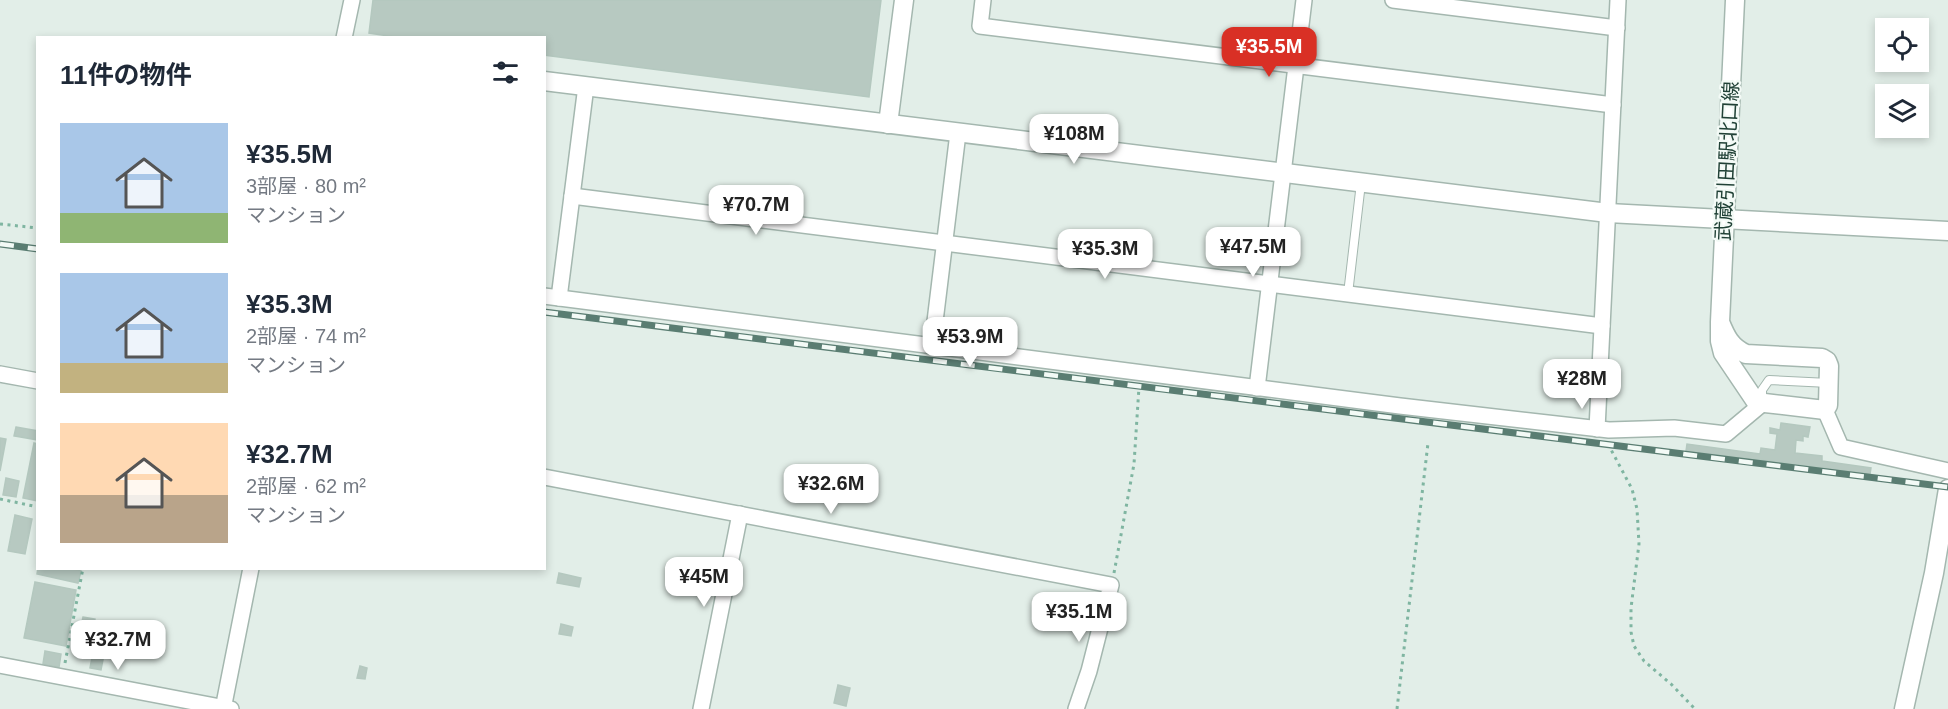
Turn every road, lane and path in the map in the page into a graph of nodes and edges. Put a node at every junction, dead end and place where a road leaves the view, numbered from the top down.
1 (352, 0) edge
2 (904, 0) edge
3 (983, 0) edge
4 (1304, 0) edge
5 (1393, 0) edge
6 (1618, 0) edge
7 (1735, 0) edge
8 (1617, 28) junction
9 (344, 36) edge
10 (1296, 65) junction
11 (546, 81) edge
12 (586, 86) junction
13 (1613, 105) junction
14 (888, 124) junction
15 (958, 133) junction
16 (1282, 173) junction
17 (1361, 183) junction
18 (572, 196) junction
19 (1608, 213) junction
20 (1725, 219) junction
21 (0, 224) edge
22 (36, 228) edge
23 (1948, 231) edge
24 (945, 243) junction
25 (1269, 284) junction
26 (1348, 294) junction
27 (552, 297) edge
28 (1720, 322) junction
29 (1602, 326) junction
30 (932, 346) junction
31 (1140, 373) junction
32 (0, 374) edge
33 (36, 381) edge
34 (1828, 382) junction
35 (1257, 388) junction
36 (1763, 403) junction
37 (1824, 410) junction
38 (1603, 429) junction
39 (1428, 443) dead end
40 (1948, 471) edge
41 (546, 477) edge
42 (1948, 489) edge
43 (0, 499) edge
44 (36, 507) edge
45 (740, 514) junction
46 (82, 570) edge
47 (251, 570) edge
48 (1111, 585) junction
49 (0, 665) edge
50 (63, 677) junction
51 (226, 709) edge
52 (701, 709) edge
53 (1076, 709) edge
54 (1397, 709) edge
55 (1695, 709) edge
56 (1904, 709) edge

1 - 9 street
2 - 14 street
3 - 10 street
4 - 10 street
5 - 8 street
6 - 8 street
7 - 20 street, 武蔵引田駅北口線
8 - 13 street
10 - 13 street
10 - 16 street
11 - 12 street
12 - 14 street
12 - 18 street
13 - 19 street
14 - 15 street
15 - 16 street
15 - 24 street
16 - 17 street
16 - 25 street
17 - 19 street
17 - 26 lane
18 - 24 street
18 - 27 street
19 - 20 street
19 - 29 street
20 - 23 street
20 - 28 street, 武蔵引田駅北口線
21 - 22 path
24 - 25 street
24 - 30 street
25 - 26 street
25 - 35 street
26 - 29 street
27 - 30 street
28 - 34 street
28 - 36 street, 武蔵引田駅北口線
29 - 38 street
30 - 31 street
31 - 35 street
31 - 48 path
32 - 33 street
34 - 36 lane
34 - 37 street
35 - 38 street
36 - 37 street
36 - 38 street
37 - 40 street
38 - 55 path
39 - 54 path
41 - 45 street
42 - 56 street
43 - 44 path
45 - 48 street
45 - 52 street
46 - 50 path
47 - 51 street
48 - 53 street
49 - 50 street
50 - 51 street

